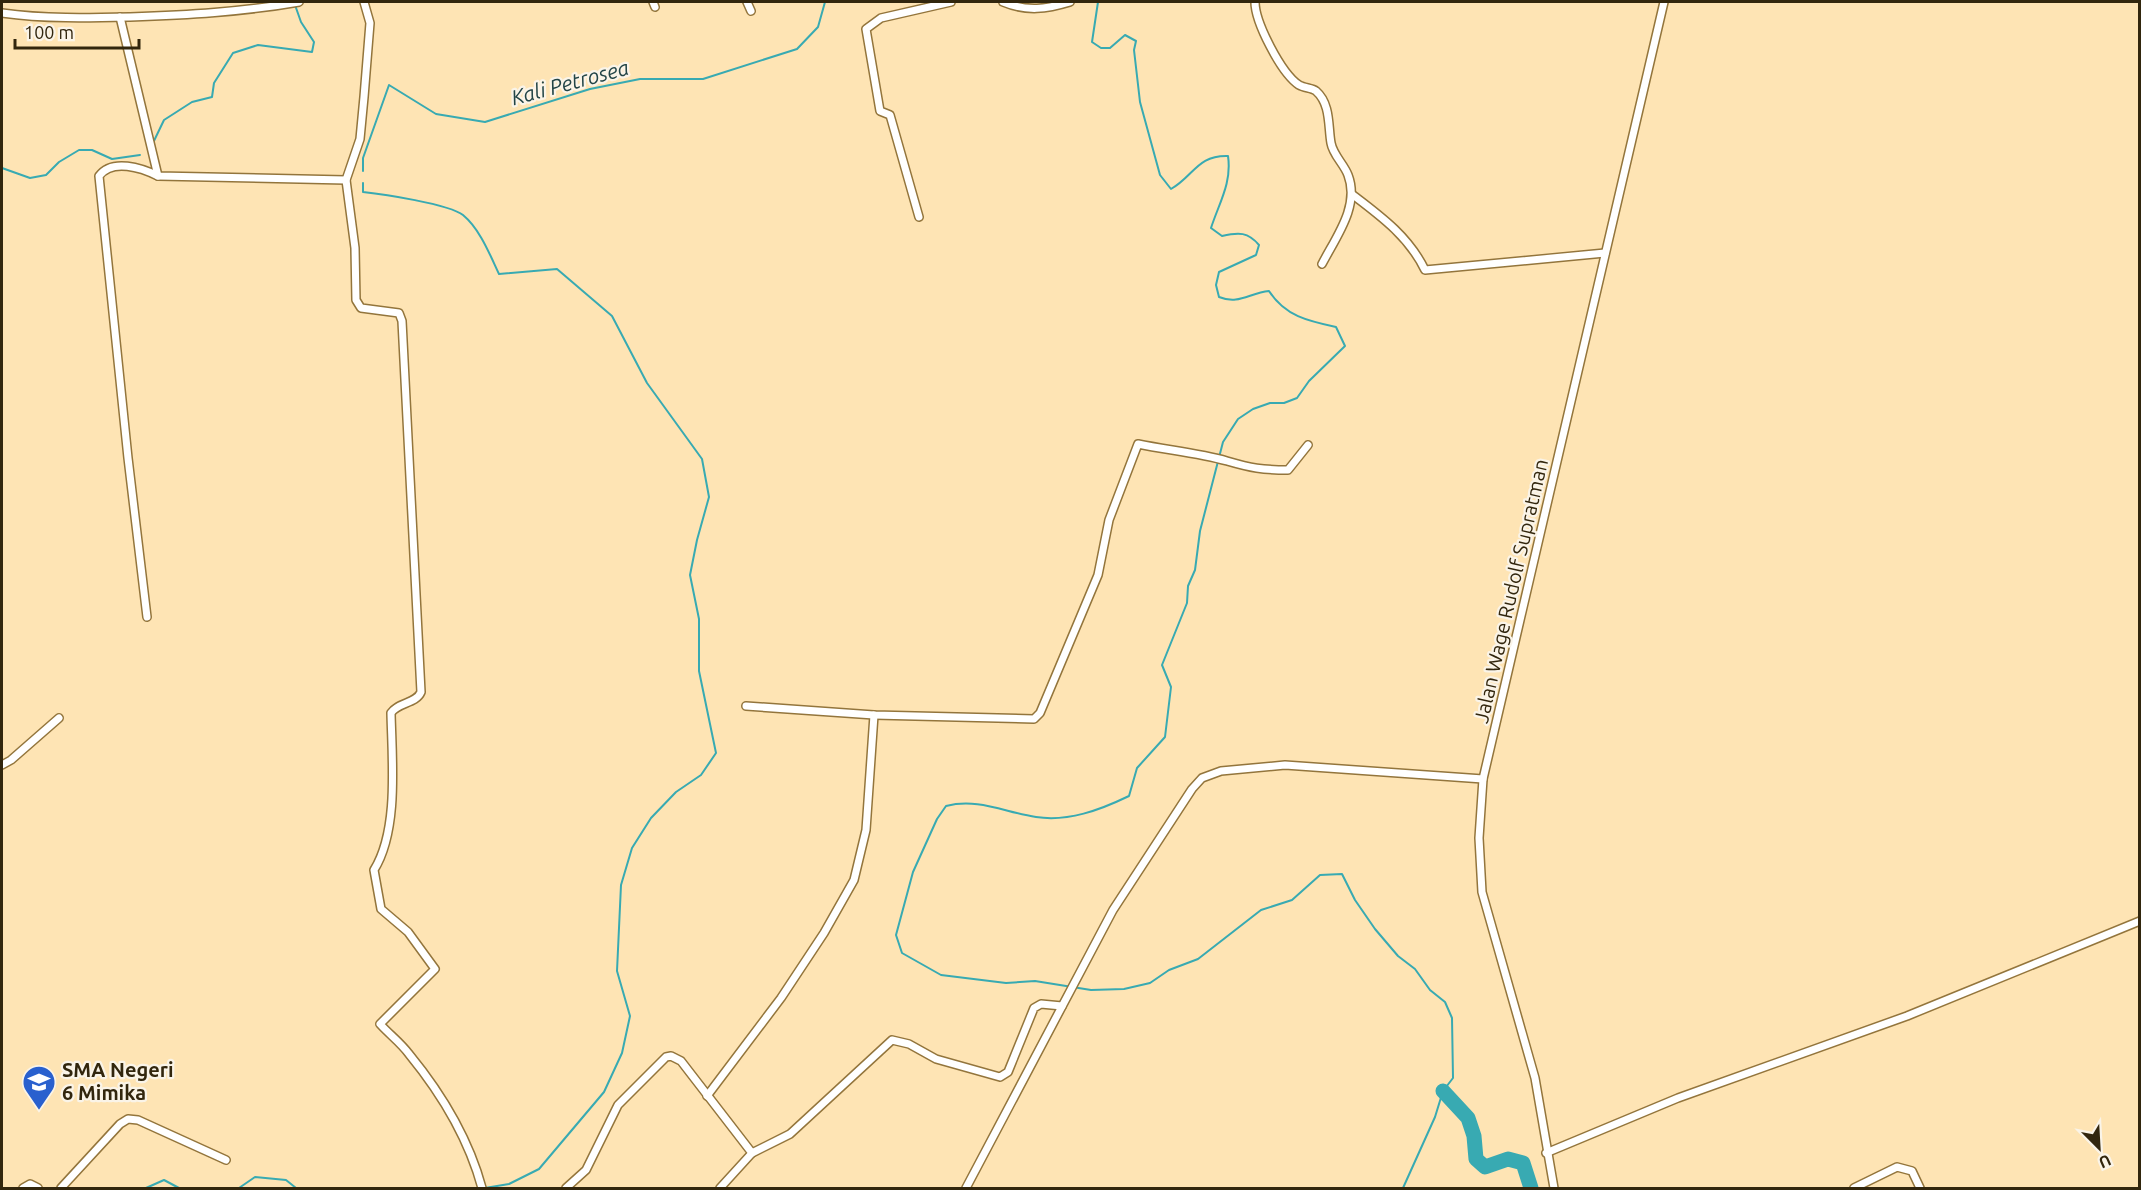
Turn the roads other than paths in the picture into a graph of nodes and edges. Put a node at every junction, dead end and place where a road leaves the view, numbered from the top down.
1 (299, 2) edge
2 (364, 2) edge
3 (747, 2) edge
4 (951, 2) edge
5 (1004, 2) edge
6 (1070, 2) edge
7 (1255, 2) edge
8 (1664, 2) edge
9 (751, 11) dead end
10 (2, 13) edge
11 (120, 17) junction
12 (158, 176) junction
13 (346, 180) junction
14 (1353, 195) junction
15 (919, 217) dead end
16 (1605, 253) junction
17 (1322, 264) dead end
18 (1308, 445) dead end
19 (147, 617) dead end
20 (746, 706) dead end
21 (874, 715) junction
22 (59, 718) dead end
23 (2, 765) edge
24 (1483, 779) junction
25 (2139, 921) edge
26 (1062, 1006) junction
27 (708, 1096) junction
28 (752, 1153) junction
29 (1546, 1154) junction
30 (226, 1160) dead end
31 (24, 1188) edge
32 (38, 1188) edge
33 (61, 1188) edge
34 (482, 1188) edge
35 (566, 1188) edge
36 (720, 1188) edge
37 (966, 1188) edge
38 (1554, 1188) edge
39 (1854, 1188) edge
40 (1920, 1188) edge

1 - 11 street
2 - 13 street
3 - 9 street
4 - 15 street
5 - 6 street
7 - 14 street
8 - 16 street, Jalan Wage Rudolf Supratman
10 - 11 street
11 - 12 street
12 - 13 street
12 - 19 street
13 - 34 street
14 - 16 street
14 - 17 street
16 - 24 street, Jalan Wage Rudolf Supratman
18 - 21 street
20 - 21 street
21 - 27 street
22 - 23 street
24 - 26 street
24 - 29 street, Jalan Wage Rudolf Supratman
25 - 29 street
26 - 28 street
26 - 37 street
27 - 28 street
27 - 35 street
28 - 36 street
29 - 38 street, Jalan Wage Rudolf Supratman
30 - 33 street
31 - 32 street
39 - 40 street

